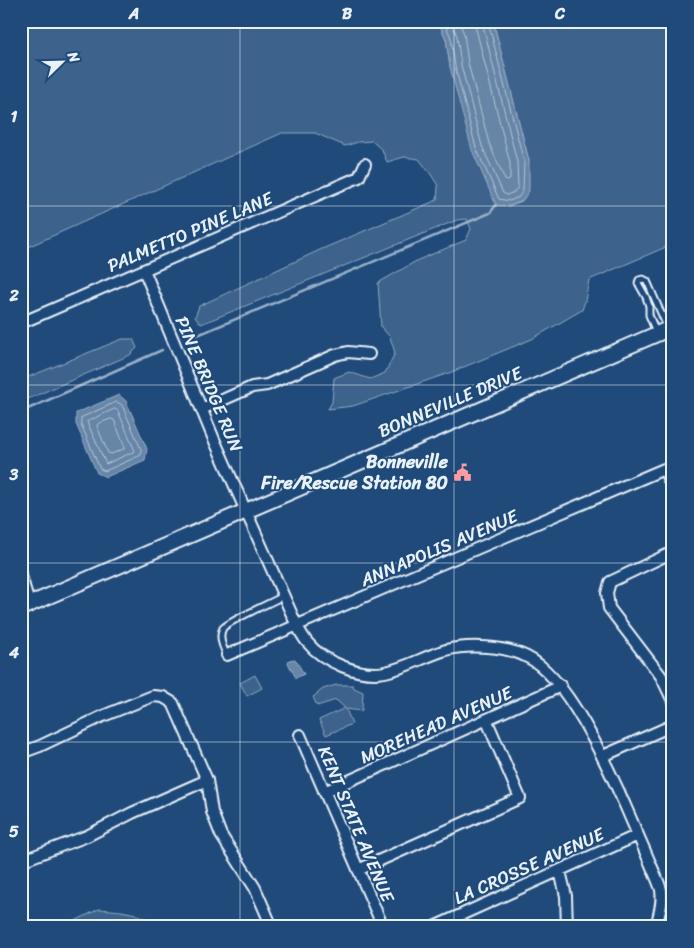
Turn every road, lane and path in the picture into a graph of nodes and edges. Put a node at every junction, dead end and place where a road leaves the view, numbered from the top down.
1 (365, 164) dead end
2 (144, 270) junction
3 (21, 323) edge
4 (666, 330) edge
5 (369, 354) dead end
6 (202, 409) junction
7 (673, 489) edge
8 (246, 510) junction
9 (673, 552) edge
10 (21, 575) edge
11 (283, 596) junction
12 (25, 606) edge
13 (297, 626) junction
14 (227, 655) joint
15 (561, 686) junction
16 (673, 701) edge
17 (487, 721) junction
18 (673, 726) edge
19 (300, 735) dead end
20 (21, 753) edge
21 (603, 756) junction
22 (207, 780) junction
23 (324, 792) junction
24 (638, 836) junction
25 (21, 861) edge
26 (358, 870) junction
27 (560, 871) junction
28 (673, 904) edge
29 (662, 905) junction
30 (272, 927) edge
31 (383, 927) edge
32 (434, 927) edge
33 (567, 927) edge
34 (656, 927) edge

1 - 2 street, PALMETTO PINE LANE
2 - 3 street, PALMETTO PINE LANE
2 - 6 street, PINE BRIDGE RUN
4 - 4 lane
4 - 8 street, BONNEVILLE DRIVE
5 - 6 street
6 - 8 street, PINE BRIDGE RUN
7 - 13 street, ANNAPOLIS AVENUE
8 - 11 street, PINE BRIDGE RUN
8 - 12 street, BONNEVILLE DRIVE
9 - 16 street
10 - 12 street
11 - 13 street, PINE BRIDGE RUN
11 - 14 lane
13 - 14 street, ANNAPOLIS AVENUE
13 - 15 street, PINE BRIDGE RUN
15 - 17 street, MOREHEAD AVENUE
15 - 21 street, PINE BRIDGE RUN
17 - 23 street, MOREHEAD AVENUE
17 - 26 street
18 - 21 street
19 - 23 street, KENT STATE AVENUE
20 - 22 street
21 - 24 street, PINE BRIDGE RUN
22 - 25 street
22 - 30 street
23 - 26 street, KENT STATE AVENUE
24 - 27 street, LA CROSSE AVENUE
24 - 29 street, PINE BRIDGE RUN
26 - 31 street, KENT STATE AVENUE
27 - 32 street, LA CROSSE AVENUE
27 - 33 street
28 - 29 street
29 - 34 street

